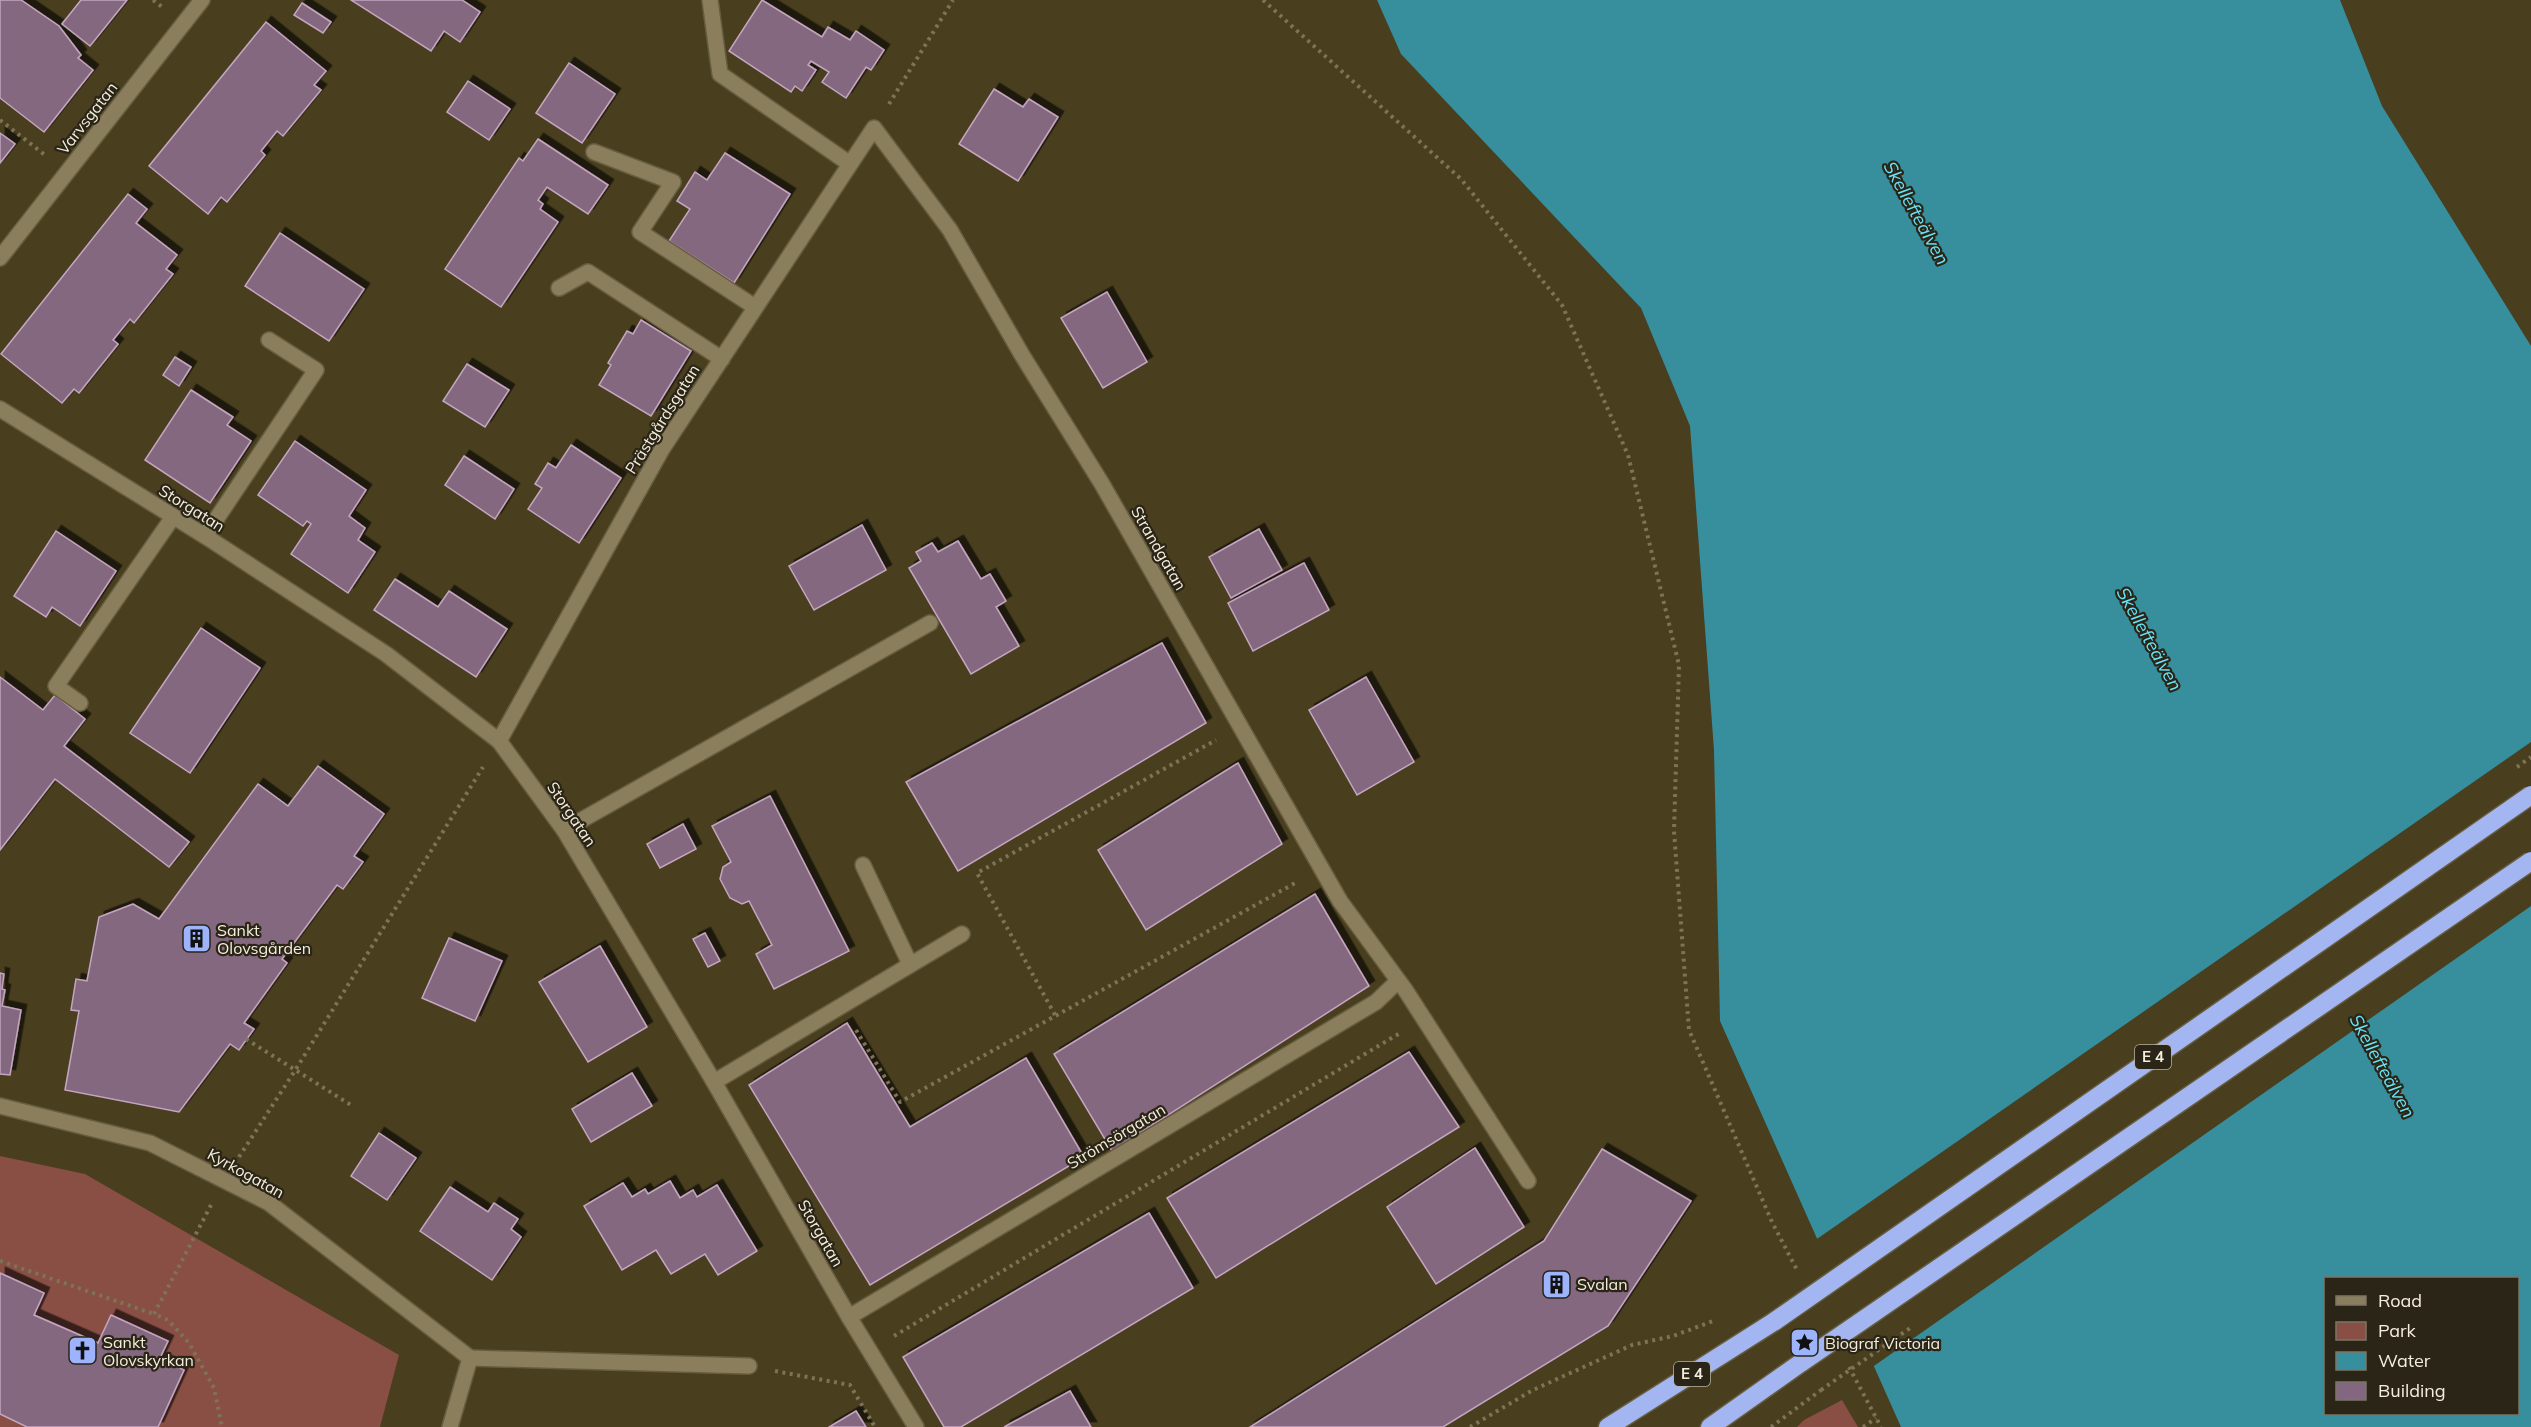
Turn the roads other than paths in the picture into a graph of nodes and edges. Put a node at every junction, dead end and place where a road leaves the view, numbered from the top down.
1 (202, 0) edge
2 (710, 0) edge
3 (874, 128) joint
4 (594, 152) dead end
5 (850, 164) junction
6 (0, 258) edge
7 (559, 288) dead end
8 (756, 307) junction
9 (269, 340) dead end
10 (722, 359) junction
11 (0, 408) edge
12 (173, 517) junction
13 (205, 536) junction
14 (930, 623) dead end
15 (80, 703) dead end
16 (499, 741) junction
17 (2531, 795) edge
18 (564, 830) junction
19 (2531, 861) edge
20 (863, 865) dead end
21 (962, 934) dead end
22 (910, 964) junction
23 (1402, 986) junction
24 (714, 1082) junction
25 (0, 1106) edge
26 (1528, 1181) dead end
27 (849, 1317) junction
28 (470, 1359) junction
29 (749, 1366) road end
30 (450, 1427) edge
31 (916, 1427) edge
32 (1608, 1427) edge
33 (1710, 1427) edge

1 - 6 street, Varvsgatan
2 - 5 street
3 - 5 street, Prästgårdsgatan
3 - 23 street, Strandgatan
4 - 8 street
5 - 8 street, Prästgårdsgatan
7 - 10 street
8 - 10 street, Prästgårdsgatan
9 - 13 street
10 - 16 street, Prästgårdsgatan
11 - 12 street, Storgatan
12 - 13 street, Storgatan
12 - 15 street
13 - 16 street, Storgatan
14 - 18 street
16 - 18 street, Storgatan
17 - 32 highway, E 4, bridge
18 - 24 street, Storgatan
19 - 33 highway, bridge
20 - 22 street
21 - 22 street
22 - 24 street
23 - 26 street, Strandgatan
23 - 27 street, Strömsörgatan
24 - 27 street, Storgatan
25 - 28 street, Kyrkogatan
27 - 31 street, Storgatan
28 - 29 street
28 - 30 street

